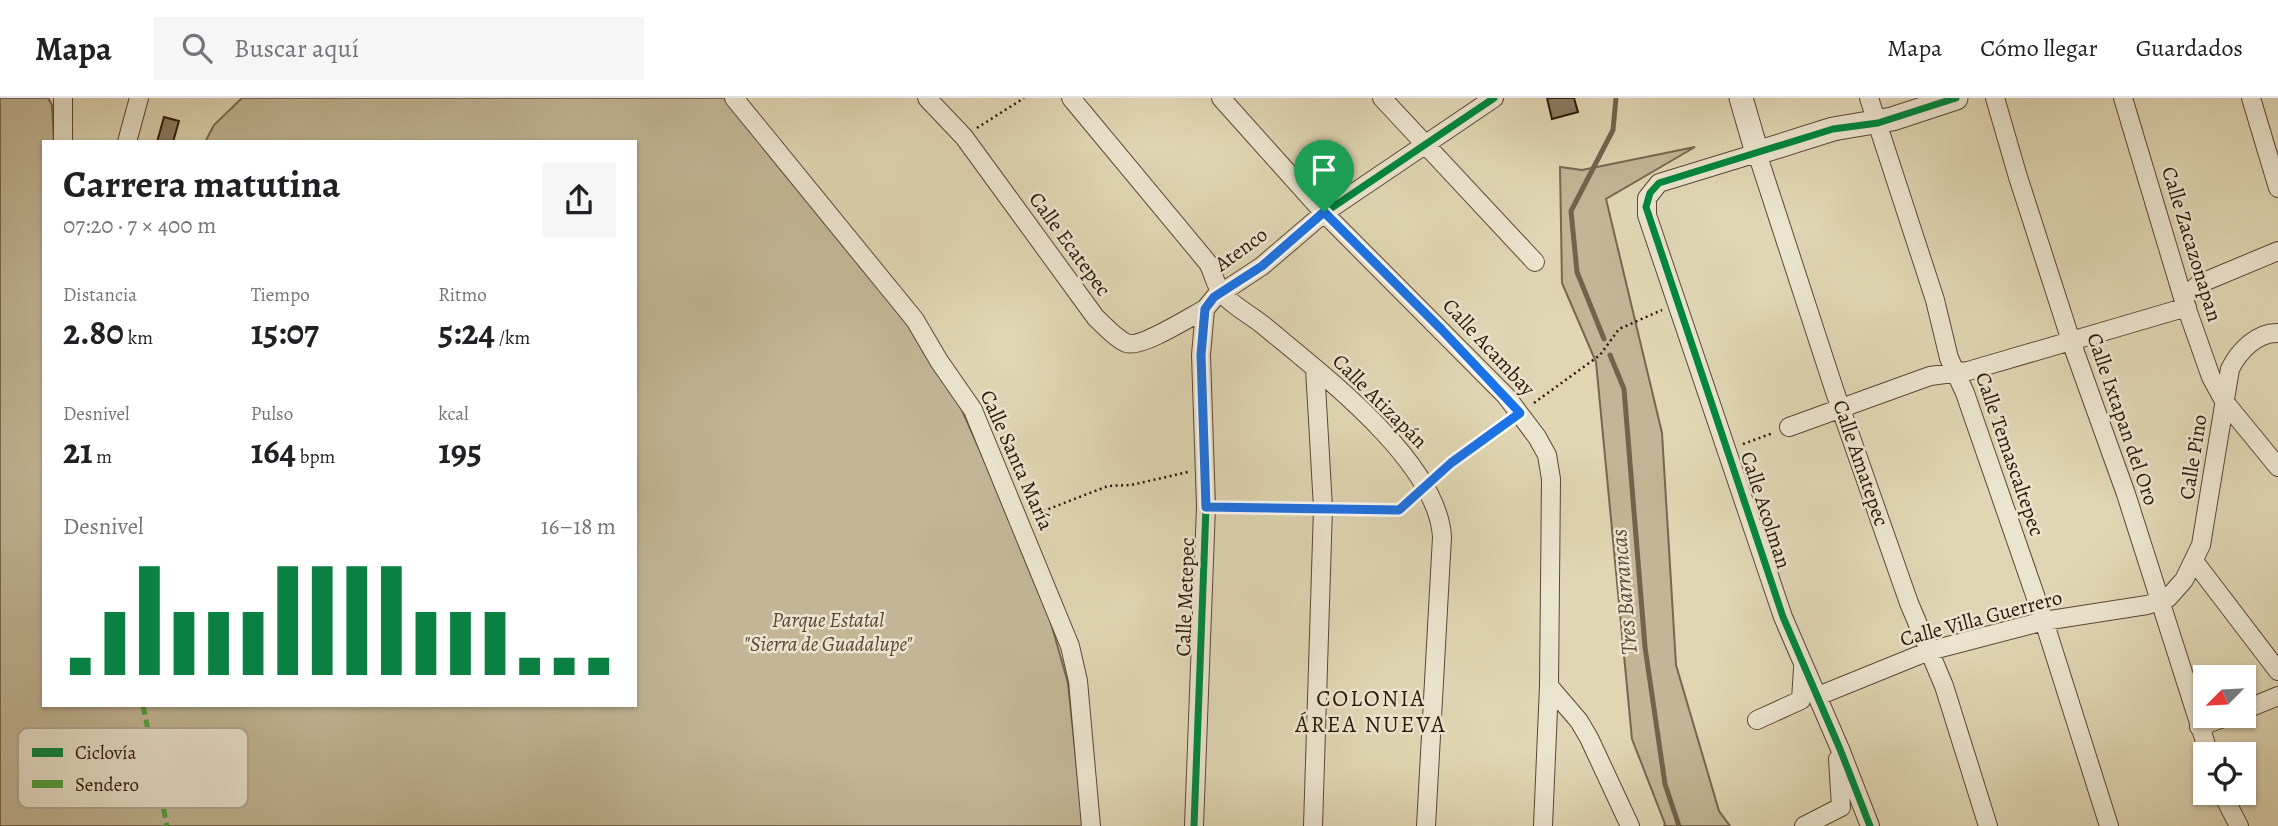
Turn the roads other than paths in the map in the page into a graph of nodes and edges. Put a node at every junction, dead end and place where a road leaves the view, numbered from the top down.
1 (63, 98) edge
2 (139, 98) edge
3 (734, 98) edge
4 (927, 98) edge
5 (1071, 98) edge
6 (1221, 98) edge
7 (1381, 98) edge
8 (1494, 98) edge
9 (1741, 98) edge
10 (1869, 98) edge
11 (1956, 98) edge
12 (1996, 98) edge
13 (2123, 98) edge
14 (2251, 98) edge
15 (1878, 123) junction
16 (63, 140) edge
17 (128, 140) edge
18 (1425, 147) junction
19 (1757, 153) junction
20 (2278, 188) edge
21 (1324, 212) junction
22 (2278, 251) edge
23 (1535, 262) dead end
24 (1221, 292) junction
25 (2185, 303) junction
26 (1205, 309) junction
27 (2278, 333) edge
28 (2071, 341) junction
29 (1315, 368) junction
30 (1957, 373) junction
31 (2224, 401) junction
32 (1842, 406) junction
33 (1789, 428) road end
34 (2278, 467) edge
35 (2194, 561) junction
36 (2162, 601) junction
37 (2044, 621) junction
38 (1930, 651) junction
39 (1803, 662) junction
40 (2278, 671) edge
41 (1549, 686) junction
42 (1818, 696) junction
43 (2278, 696) edge
44 (2256, 705) edge
45 (2193, 707) edge
46 (1757, 720) dead end
47 (1840, 748) junction
48 (2228, 805) edge
49 (2236, 822) edge
50 (1091, 826) edge
51 (1194, 826) edge
52 (1313, 826) edge
53 (1426, 826) edge
54 (1543, 826) edge
55 (1630, 826) edge
56 (1804, 826) edge
57 (1870, 826) edge
58 (1988, 826) edge
59 (2109, 826) edge

1 - 16 street
2 - 17 street
3 - 50 street, Calle Santa María
4 - 26 street, Calle Ecatepec
5 - 24 street, Calle Atizapán
6 - 21 street, Calle Acambay
7 - 18 street
8 - 18 street, Atenco
9 - 19 street, Calle Amatepec
10 - 15 street, Calle Temascaltepec
11 - 15 street
12 - 28 street, Calle Ixtapan del Oro
13 - 25 street, Calle Zacazonapan
14 - 20 street
15 - 19 street
15 - 30 street, Calle Temascaltepec
18 - 21 street, Atenco
18 - 23 street
19 - 32 street, Calle Amatepec
19 - 39 street, Calle Acolman
21 - 24 street, Atenco
21 - 41 street, Calle Acambay
22 - 25 street
24 - 26 street
24 - 29 street, Calle Atizapán
25 - 28 street
25 - 31 street, Calle Zacazonapan
26 - 51 street, Calle Metepec
27 - 31 street, Calle Pino
28 - 30 street
28 - 36 street, Calle Ixtapan del Oro
29 - 52 street
29 - 53 street, Calle Atizapán
30 - 32 street
30 - 37 street, Calle Temascaltepec
31 - 34 street, Calle Zacazonapan
31 - 35 street, Calle Pino
32 - 33 street
32 - 38 street, Calle Amatepec
35 - 36 street, Calle Pino
35 - 40 street
36 - 37 street, Calle Villa Guerrero
36 - 45 street, Calle Ixtapan del Oro
37 - 38 street, Calle Villa Guerrero
37 - 59 street, Calle Temascaltepec
38 - 42 street, Calle Villa Guerrero
38 - 58 street, Calle Amatepec
39 - 42 street, Calle Acolman
39 - 46 street
41 - 54 street, Calle Acambay
41 - 55 street
42 - 47 street, Calle Acolman
43 - 44 street
47 - 56 street
47 - 57 street, Calle Acolman
48 - 49 street

